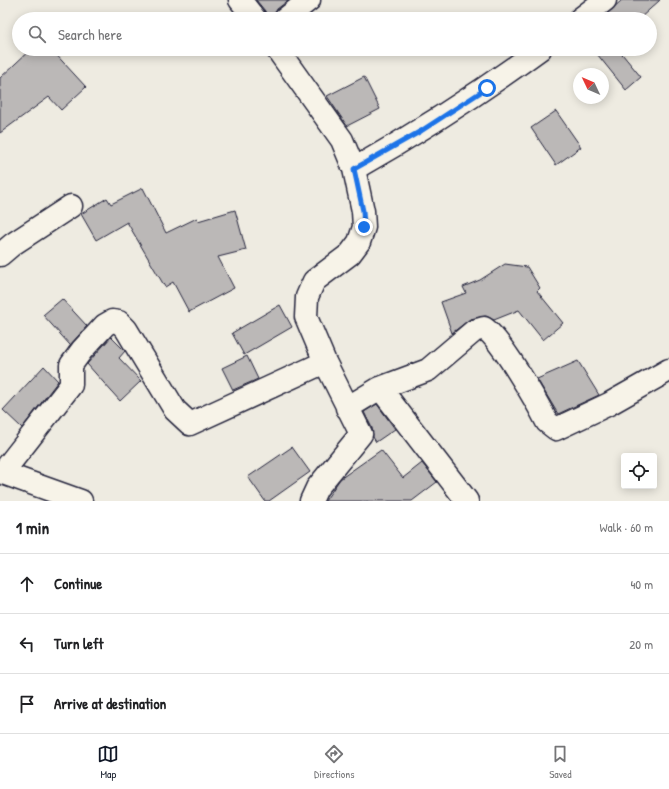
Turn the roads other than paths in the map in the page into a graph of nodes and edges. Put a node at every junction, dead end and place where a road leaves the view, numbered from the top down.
1 (240, 0) edge
2 (309, 0) edge
3 (606, 0) edge
4 (249, 12) edge
5 (294, 12) edge
6 (590, 12) edge
7 (282, 56) edge
8 (530, 56) edge
9 (354, 169) junction
10 (71, 206) dead end
11 (0, 255) edge
12 (325, 362) junction
13 (669, 370) edge
14 (380, 388) junction
15 (347, 408) junction
16 (1, 472) edge
17 (75, 500) edge
18 (311, 501) edge
19 (467, 501) edge

1 - 4 street
2 - 5 street
3 - 6 street
7 - 9 street
8 - 9 street
9 - 12 street
10 - 11 street
12 - 15 street
12 - 16 street
13 - 14 street
14 - 15 street
14 - 19 street
15 - 18 street
16 - 17 street

